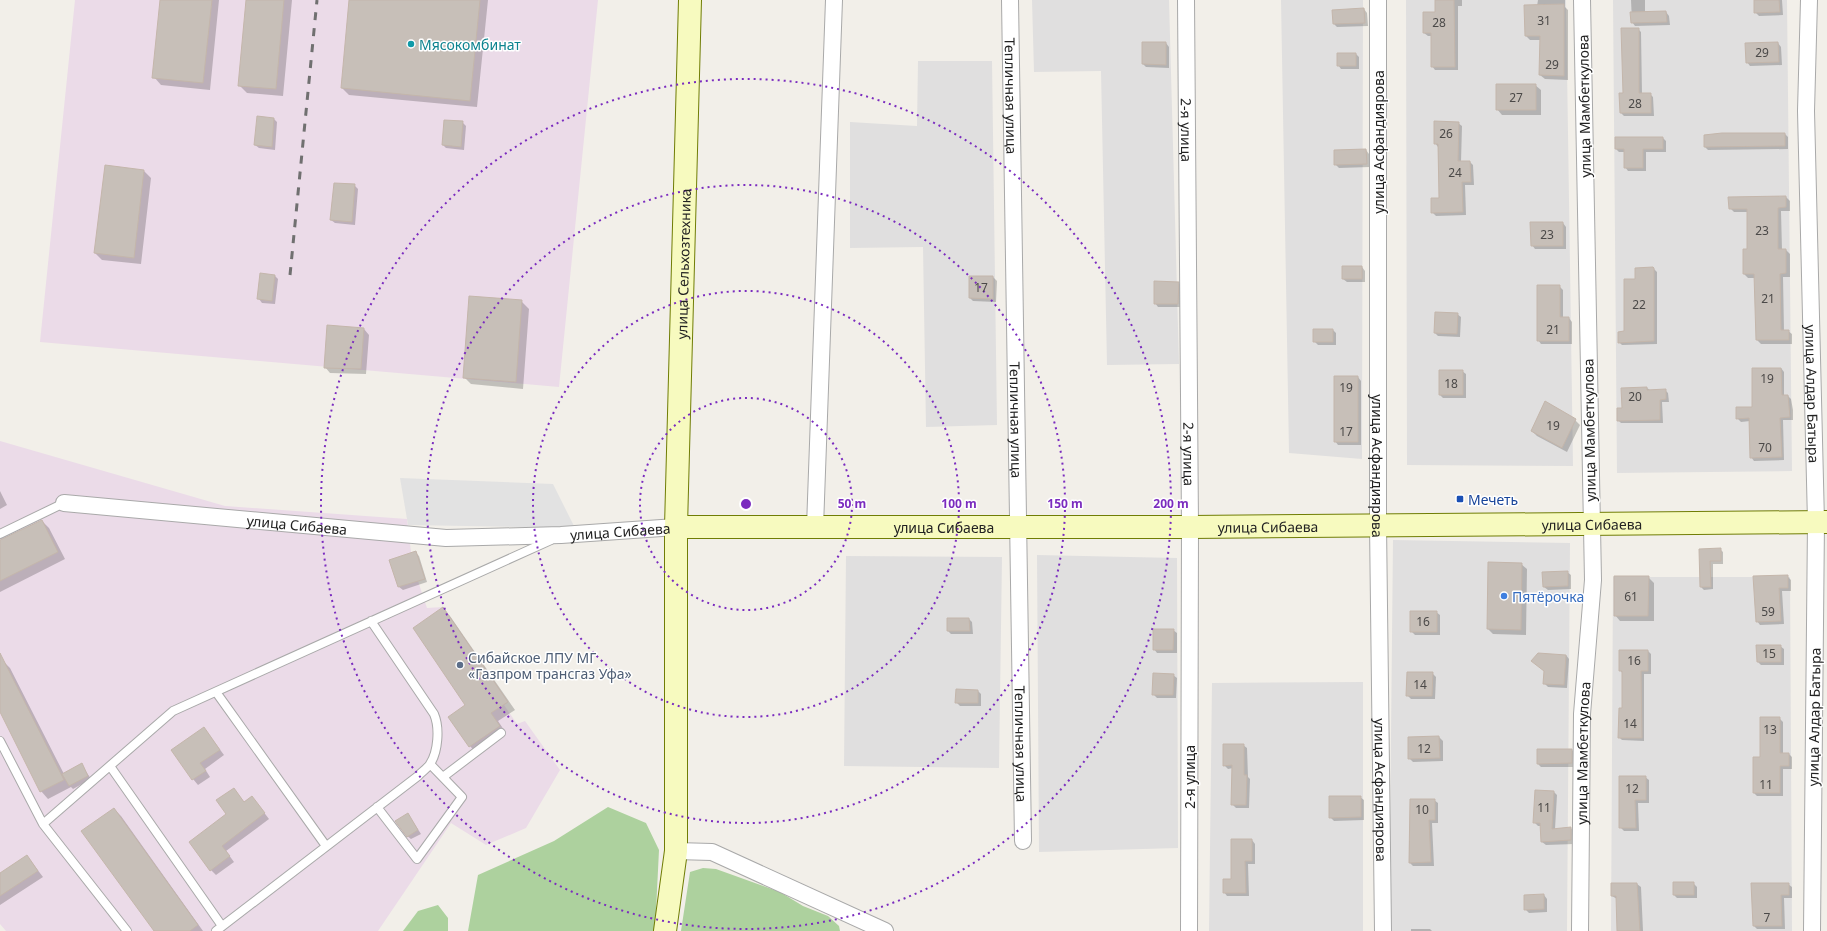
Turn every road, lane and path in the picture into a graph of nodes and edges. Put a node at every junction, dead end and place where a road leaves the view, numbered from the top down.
1 (690, 0) edge
2 (834, 0) edge
3 (1010, 0) edge
4 (1186, 0) edge
5 (1378, 0) edge
6 (1582, 0) edge
7 (1809, 0) edge
8 (64, 503) joint
9 (1822, 522) edge
10 (1591, 524) junction
11 (1378, 525) junction
12 (1019, 526) junction
13 (676, 527) junction
14 (815, 527) junction
15 (1190, 527) junction
16 (0, 534) edge
17 (561, 535) junction
18 (370, 621) junction
19 (216, 692) junction
20 (501, 733) dead end
21 (0, 741) edge
22 (430, 764) junction
23 (110, 766) junction
24 (443, 777) junction
25 (377, 807) junction
26 (43, 824) junction
27 (1023, 841) dead end
28 (326, 846) junction
29 (676, 851) junction
30 (219, 929) edge
31 (127, 931) edge
32 (665, 931) edge
33 (885, 931) edge
34 (1189, 931) edge
35 (1383, 931) edge
36 (1580, 931) edge
37 (1812, 931) edge

1 - 13 main road, улица Сельхозтехника
2 - 14 street
3 - 12 street, Тепличная улица
4 - 15 street, 2-я улица
5 - 11 street, улица Асфандиярова
6 - 10 street, улица Мамбеткулова
7 - 9 street, улица Алдар Батыра
8 - 16 lane
8 - 17 street, улица Сибаева
9 - 10 main road, улица Сибаева
9 - 37 street, улица Алдар Батыра
10 - 11 main road, улица Сибаева
10 - 36 street, улица Мамбеткулова
11 - 15 main road, улица Сибаева
11 - 35 street, улица Асфандиярова
12 - 14 main road, улица Сибаева
12 - 15 main road, улица Сибаева
12 - 27 street, Тепличная улица
13 - 14 main road, улица Сибаева
13 - 17 street, улица Сибаева
13 - 29 main road, улица Сельхозтехника
15 - 34 street, 2-я улица
17 - 18 lane
18 - 19 lane
18 - 22 lane
19 - 23 lane
19 - 28 lane
20 - 24 lane
21 - 26 lane
22 - 24 lane
22 - 25 lane
23 - 26 lane
23 - 30 lane
24 - 25 lane
25 - 28 lane
26 - 31 lane
28 - 30 lane
29 - 32 main road, улица Сельхозтехника
29 - 33 street

